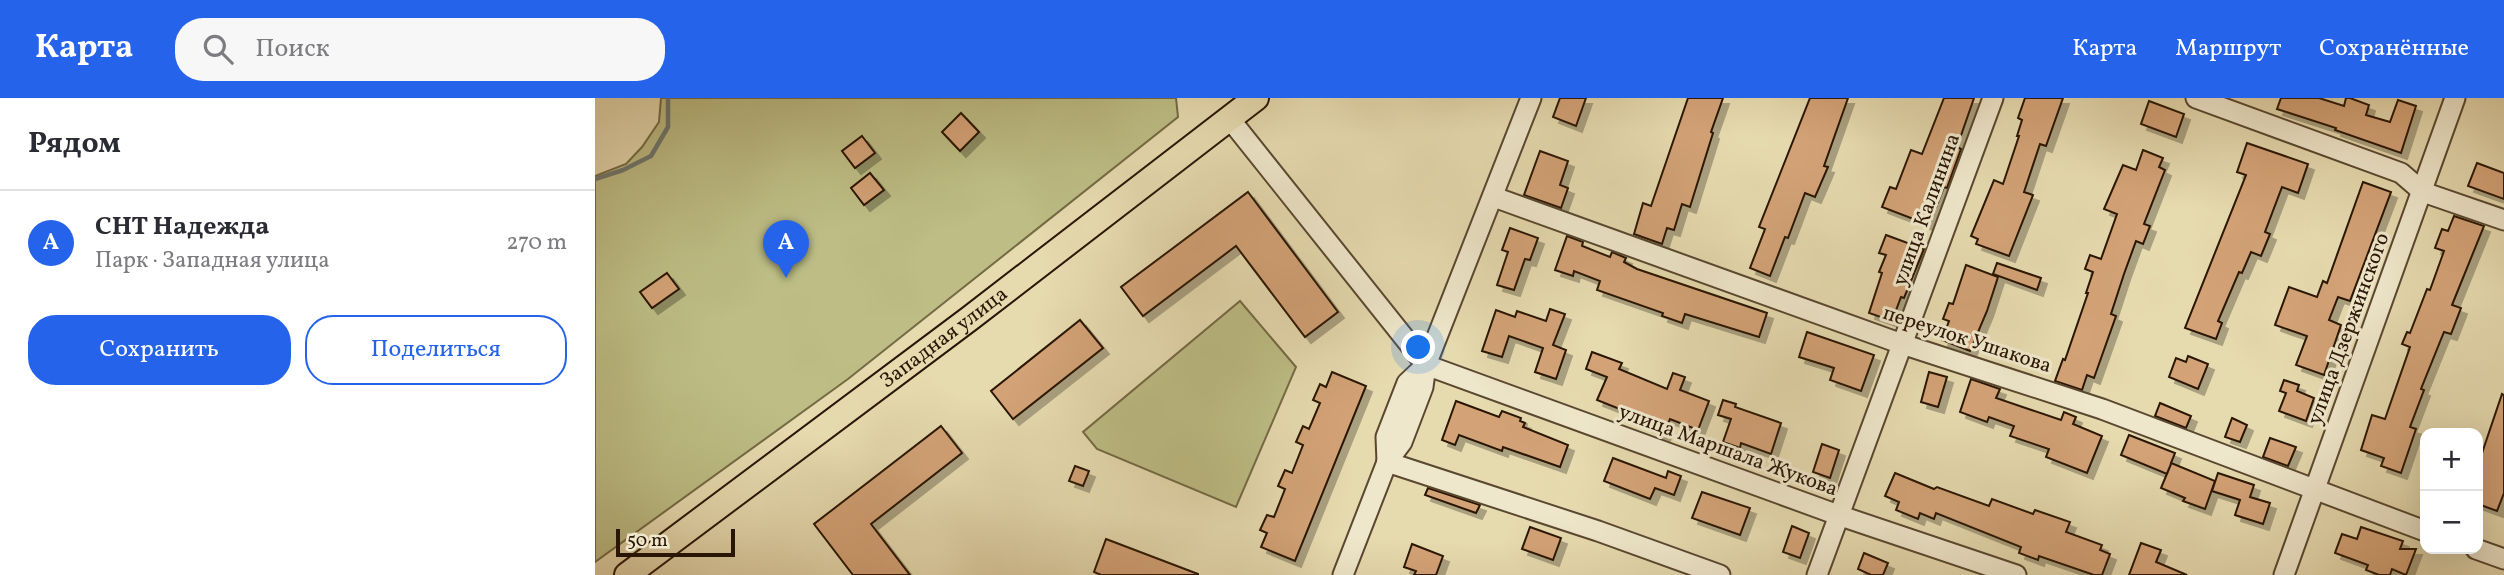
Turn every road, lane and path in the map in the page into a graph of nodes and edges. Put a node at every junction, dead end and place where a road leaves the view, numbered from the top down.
1 (1256, 98) edge
2 (1531, 98) edge
3 (1993, 98) edge
4 (2196, 98) edge
5 (2455, 98) edge
6 (1229, 118) junction
7 (2423, 192) junction
8 (1494, 197) junction
9 (2504, 220) edge
10 (1902, 344) junction
11 (1426, 365) junction
12 (1387, 462) junction
13 (2314, 491) junction
14 (1837, 515) junction
15 (2420, 529) edge
16 (2483, 552) edge
17 (2504, 559) edge
18 (627, 575) edge
19 (1343, 575) edge
20 (1720, 575) edge
21 (1817, 575) edge
22 (2016, 575) edge
23 (2284, 575) edge

1 - 6 main road, Западная улица
2 - 8 street
3 - 10 street, улица Калинина
4 - 7 street
5 - 7 street, улица Дзержинского
6 - 11 street
6 - 18 main road, Западная улица
7 - 9 street
7 - 13 street, улица Дзержинского
8 - 10 street, переулок Ушакова
8 - 11 street
10 - 13 street, переулок Ушакова
10 - 14 street, улица Калинина
11 - 12 street
11 - 14 street, улица Маршала Жукова
12 - 19 street
12 - 20 street
13 - 15 street, переулок Ушакова
13 - 23 street, улица Дзержинского
14 - 21 street, улица Калинина
14 - 22 street, улица Маршала Жукова
16 - 17 street

